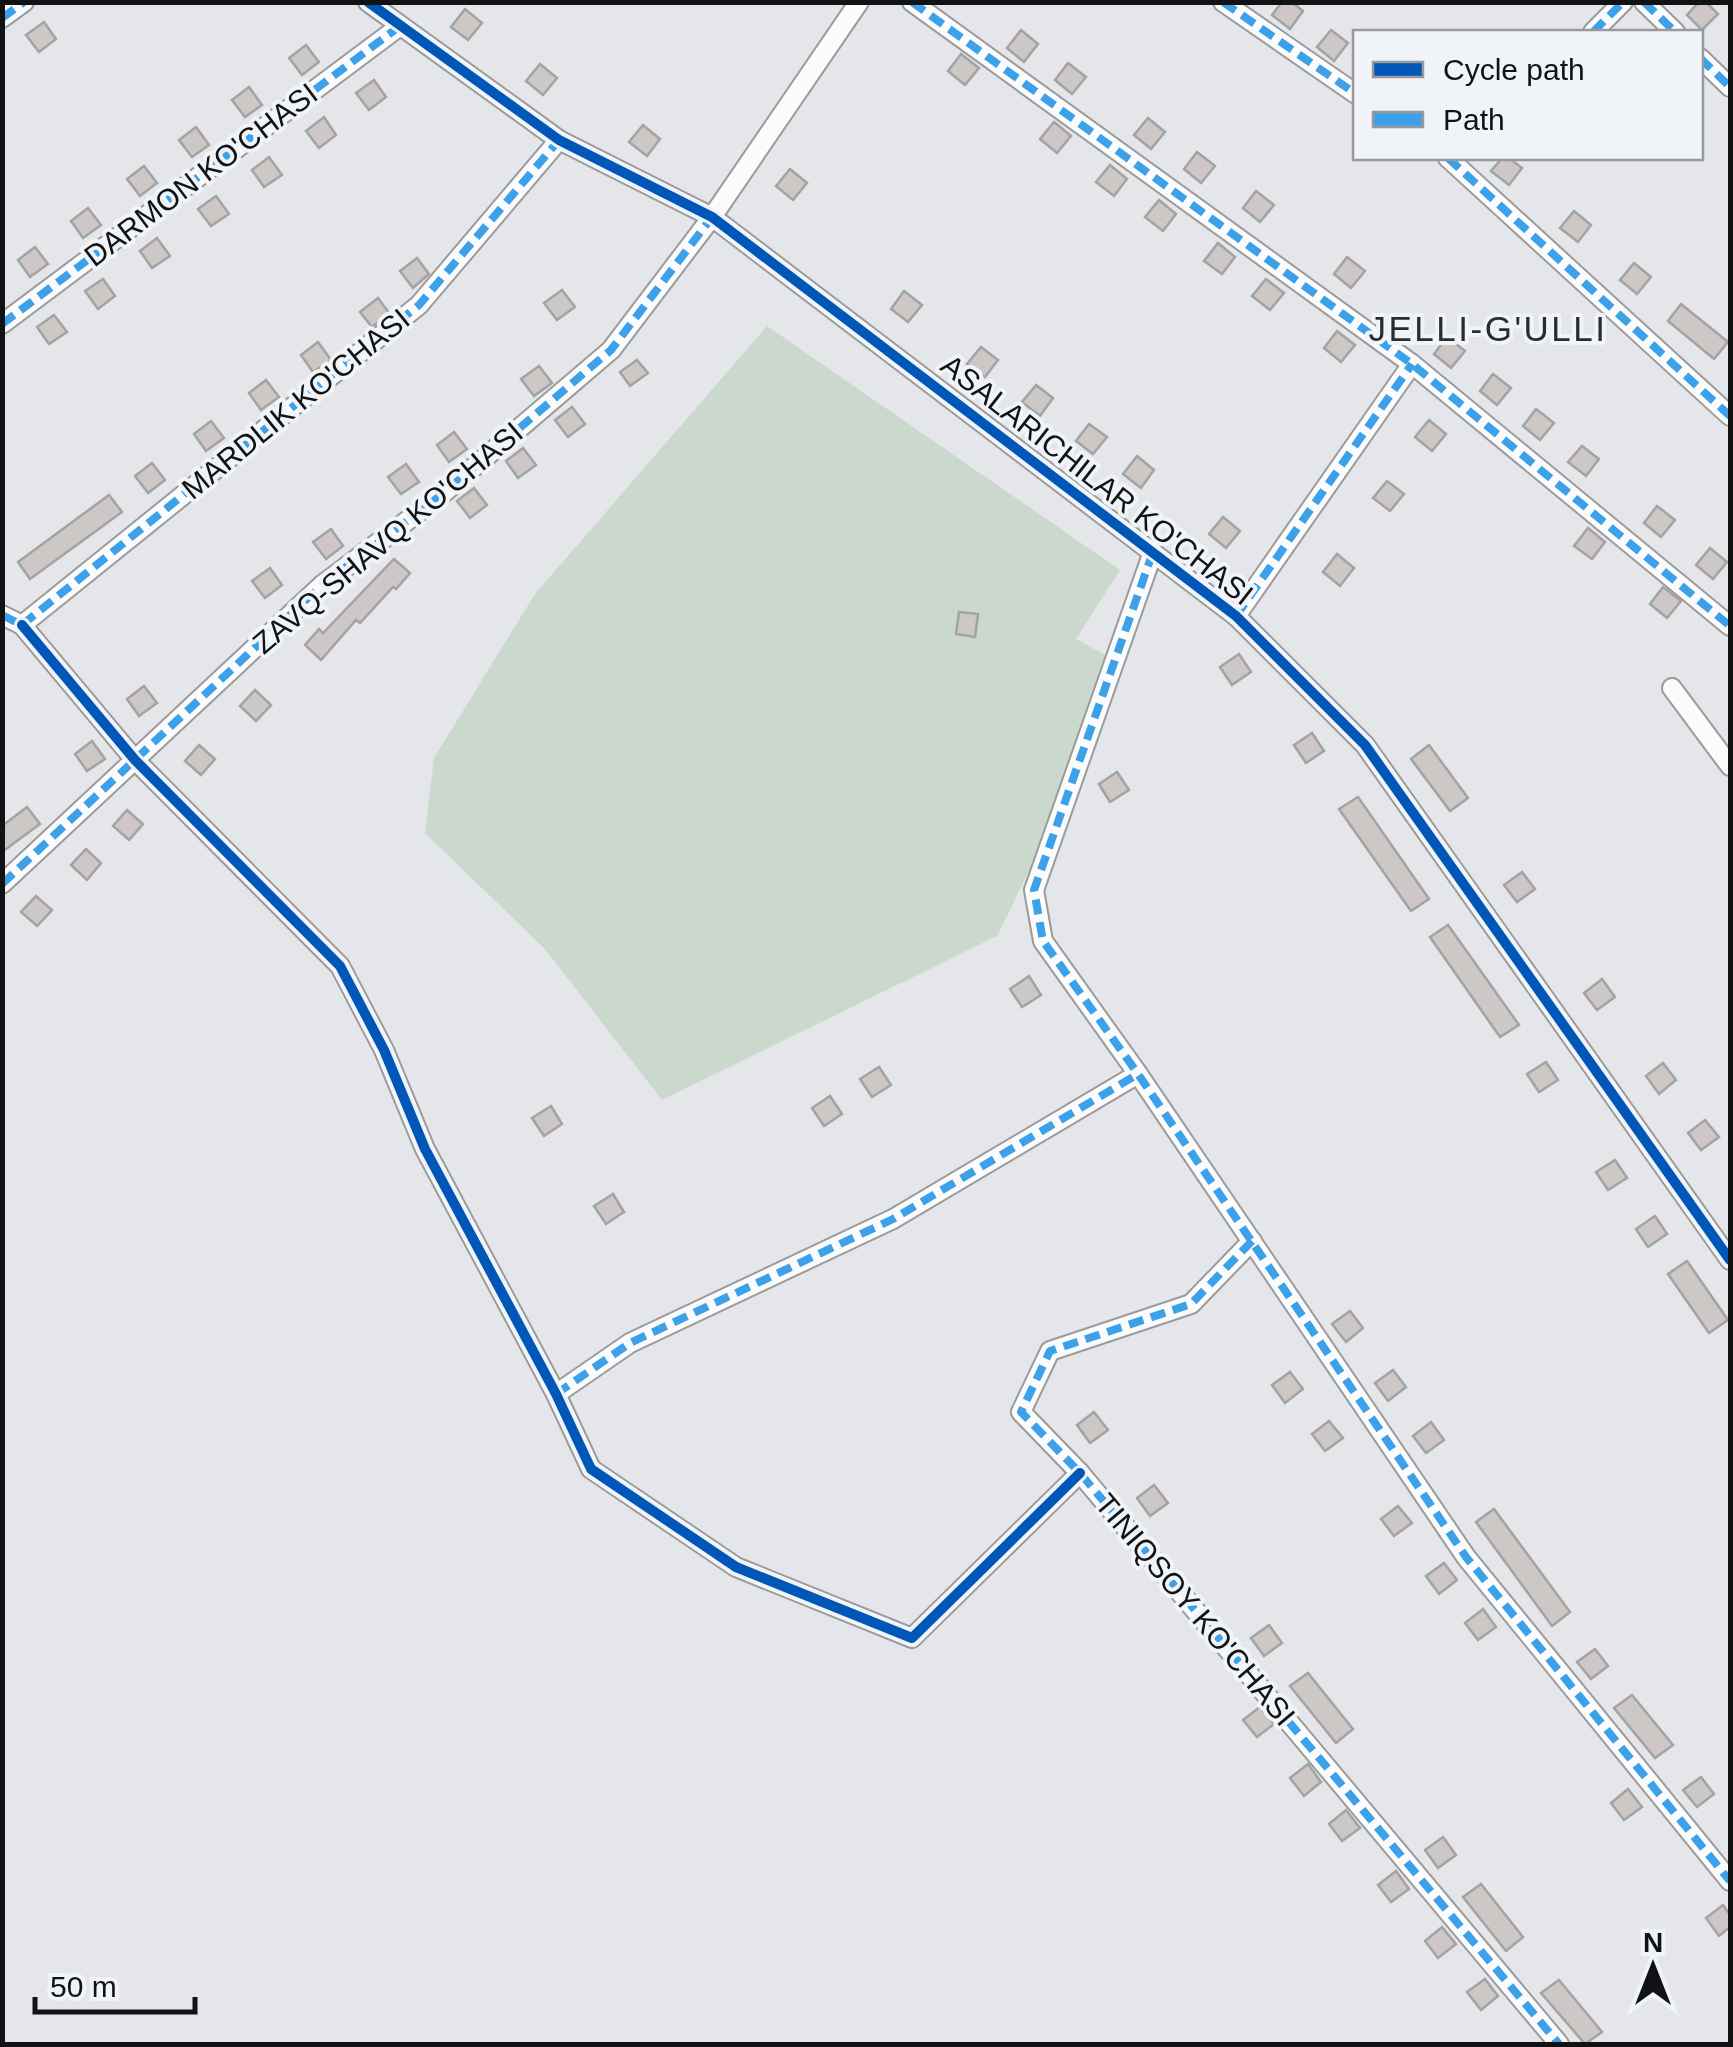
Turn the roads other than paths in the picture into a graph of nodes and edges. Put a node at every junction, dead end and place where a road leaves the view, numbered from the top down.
1 (24, 2) edge
2 (368, 2) edge
3 (859, 2) edge
4 (912, 2) edge
5 (1223, 2) edge
6 (1644, 2) edge
7 (1617, 4) edge
8 (2, 18) edge
9 (400, 26) junction
10 (1595, 30) edge
11 (1672, 30) edge
12 (1703, 61) edge
13 (1730, 88) edge
14 (1353, 92) edge
15 (559, 140) junction
16 (1457, 160) edge
17 (712, 217) junction
18 (2, 324) edge
19 (1412, 364) junction
20 (1730, 416) edge
21 (1152, 552) junction
22 (2, 615) edge
23 (1236, 616) junction
24 (22, 626) junction
25 (1730, 626) edge
26 (1672, 688) dead end
27 (135, 760) junction
28 (1730, 766) edge
29 (2, 884) edge
30 (1138, 1074) junction
31 (1252, 1241) junction
32 (1730, 1260) edge
33 (556, 1394) junction
34 (1080, 1473) junction
35 (1730, 1881) edge
36 (1559, 2044) edge

1 - 8 street
2 - 9 street, ASALARICHILAR KO'CHASI
3 - 17 street, ZAVQ-SHAVQ KO'CHASI
4 - 19 street
5 - 14 street
6 - 11 street
7 - 10 street
9 - 15 street, ASALARICHILAR KO'CHASI
9 - 18 street, DARMON KO'CHASI
12 - 13 street
15 - 17 street, ASALARICHILAR KO'CHASI
15 - 24 street, MARDLIK KO'CHASI
16 - 20 street
17 - 21 street, ASALARICHILAR KO'CHASI
17 - 27 street, ZAVQ-SHAVQ KO'CHASI
19 - 23 street
19 - 25 street
21 - 23 street, ASALARICHILAR KO'CHASI
21 - 30 street
22 - 24 street
23 - 32 street, ASALARICHILAR KO'CHASI
24 - 27 street
26 - 28 street
27 - 29 street, ZAVQ-SHAVQ KO'CHASI
27 - 33 street
30 - 31 street
30 - 33 street
31 - 34 street, TINIQSOY KO'CHASI
31 - 35 street
33 - 34 street
34 - 36 street, TINIQSOY KO'CHASI

